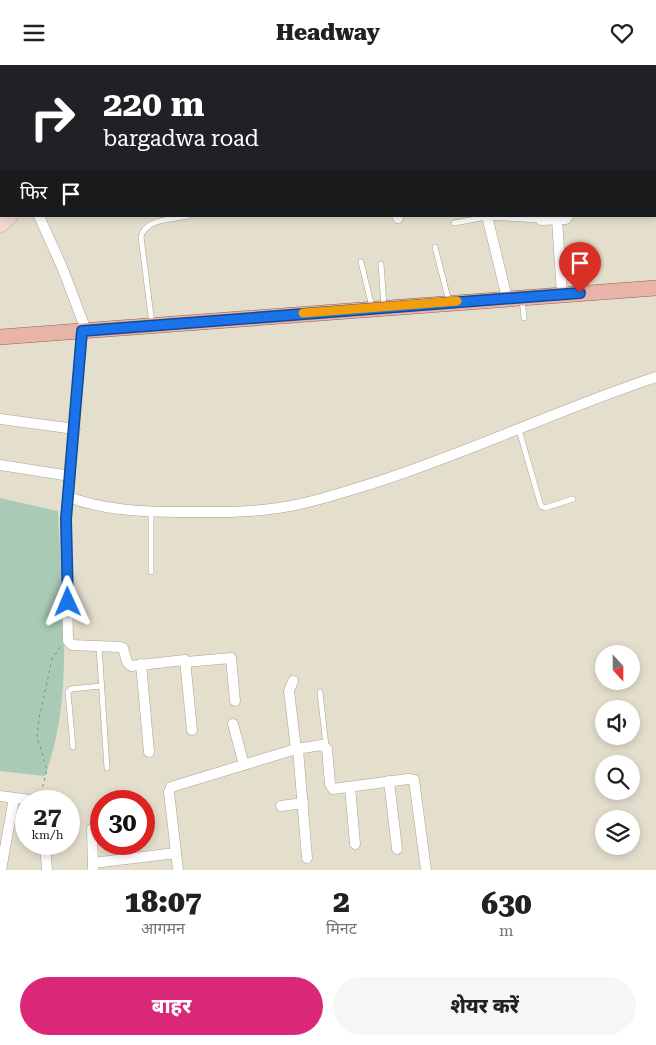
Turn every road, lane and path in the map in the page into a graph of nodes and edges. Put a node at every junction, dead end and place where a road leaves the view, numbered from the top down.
1 (10, 217) edge
2 (39, 217) edge
3 (183, 217) edge
4 (487, 217) edge
5 (567, 217) edge
6 (540, 218) edge
7 (557, 220) junction
8 (454, 223) dead end
9 (0, 225) edge
10 (436, 247) dead end
11 (361, 262) dead end
12 (381, 264) dead end
13 (656, 288) edge
14 (562, 294) junction
15 (515, 297) junction
16 (448, 302) junction
17 (378, 307) junction
18 (524, 318) dead end
19 (152, 325) junction
20 (84, 330) junction
21 (0, 337) edge
22 (656, 377) edge
23 (0, 419) edge
24 (75, 429) junction
25 (519, 430) junction
26 (0, 465) edge
27 (70, 476) junction
28 (68, 497) junction
29 (573, 499) dead end
30 (150, 512) junction
31 (151, 572) dead end
32 (68, 641) junction
33 (98, 646) junction
34 (186, 662) junction
35 (141, 665) junction
36 (293, 681) dead end
37 (101, 686) junction
38 (320, 692) dead end
39 (235, 701) dead end
40 (233, 724) dead end
41 (192, 730) dead end
42 (73, 747) dead end
43 (326, 747) junction
44 (297, 749) junction
45 (150, 752) dead end
46 (244, 765) junction
47 (107, 768) dead end
48 (389, 781) junction
49 (350, 787) junction
50 (41, 790) edge
51 (0, 796) edge
52 (14, 798) joint
53 (303, 803) junction
54 (282, 806) dead end
55 (355, 844) dead end
56 (397, 849) dead end
57 (176, 853) junction
58 (46, 855) edge
59 (307, 858) dead end
60 (1, 866) edge
61 (93, 867) edge
62 (47, 870) edge
63 (178, 870) edge
64 (426, 870) edge

1 - 9 street
2 - 20 street
3 - 19 lane
4 - 6 lane
4 - 8 lane
4 - 15 street
5 - 7 street
6 - 7 street
7 - 14 street
10 - 16 lane
11 - 17 lane
12 - 17 lane
13 - 14 main road
14 - 15 main road
15 - 16 main road
15 - 18 lane
16 - 17 main road
17 - 19 main road
19 - 20 main road
20 - 21 main road
20 - 24 street
22 - 25 street
23 - 24 street
24 - 27 street
25 - 29 lane
25 - 30 street
26 - 27 street
27 - 28 street
28 - 30 street
28 - 32 street
30 - 31 lane
32 - 33 street
32 - 50 path
33 - 35 street
33 - 37 lane
34 - 35 street
34 - 39 street
34 - 41 street
35 - 45 street
36 - 44 street
37 - 42 lane
37 - 47 lane
38 - 43 lane
40 - 46 street
43 - 44 street
43 - 49 street
44 - 46 street
44 - 53 street
46 - 57 street
48 - 49 street
48 - 56 street
48 - 64 street
49 - 55 street
51 - 52 street
52 - 60 street
53 - 54 street
53 - 59 street
57 - 61 street
57 - 63 street
58 - 62 street

